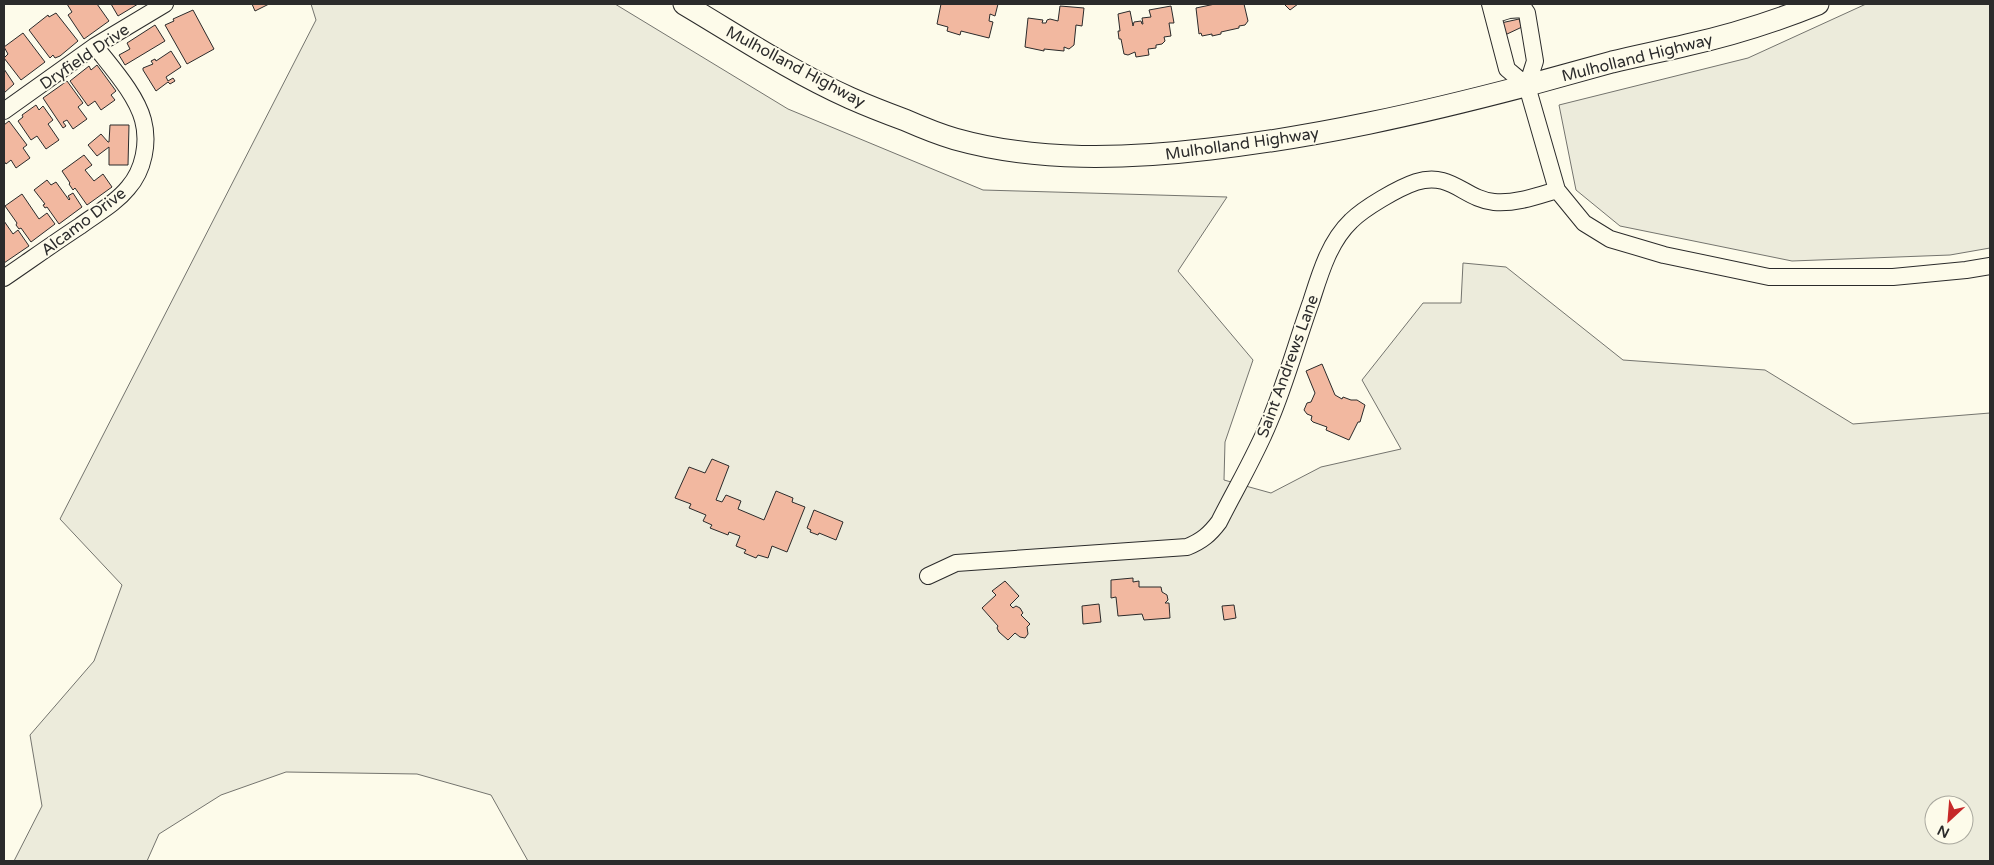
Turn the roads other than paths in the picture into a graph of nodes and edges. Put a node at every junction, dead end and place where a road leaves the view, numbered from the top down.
1 (165, 4) edge
2 (684, 4) edge
3 (1818, 4) edge
4 (1522, 6) edge
5 (1491, 10) edge
6 (95, 46) junction
7 (1527, 86) junction
8 (4, 110) edge
9 (1557, 190) junction
10 (1990, 266) edge
11 (4, 278) edge
12 (928, 576) dead end

1 - 6 street, Dryfield Drive
2 - 7 main road, Mulholland Highway
3 - 7 main road, Mulholland Highway
4 - 5 street
4 - 7 street
5 - 7 street
6 - 8 street, Dryfield Drive
6 - 11 street, Alcamo Drive
7 - 9 street
9 - 10 street
9 - 12 street, Saint Andrews Lane

